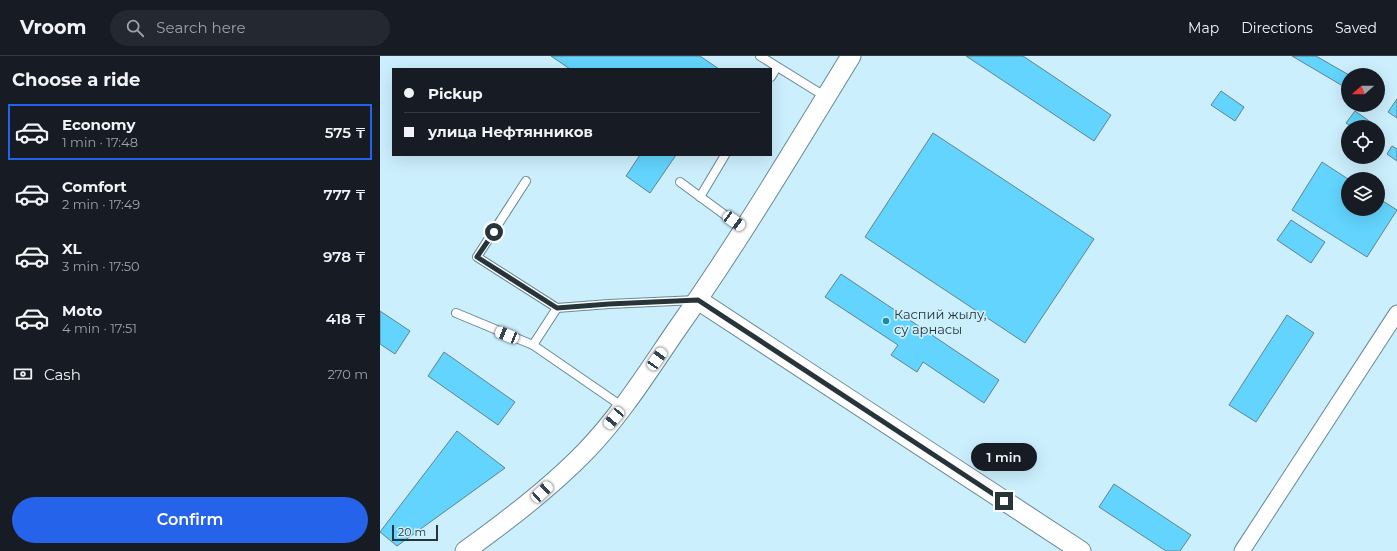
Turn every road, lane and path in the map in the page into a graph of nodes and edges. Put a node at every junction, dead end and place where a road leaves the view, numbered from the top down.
1 (760, 56) edge
2 (852, 56) edge
3 (777, 67) junction
4 (772, 75) edge
5 (826, 97) junction
6 (724, 156) edge
7 (526, 181) dead end
8 (680, 182) dead end
9 (700, 197) junction
10 (745, 229) junction
11 (698, 300) junction
12 (557, 308) junction
13 (456, 313) dead end
14 (1397, 313) edge
15 (533, 345) junction
16 (623, 407) junction
17 (465, 551) edge
18 (1081, 551) edge
19 (1242, 551) edge

1 - 3 lane
2 - 5 street
3 - 4 lane
3 - 5 lane
5 - 10 street
6 - 9 lane
7 - 12 lane
8 - 9 lane
9 - 10 lane
10 - 11 street
11 - 12 lane
11 - 16 street
11 - 18 street
12 - 15 lane
13 - 15 lane
14 - 19 street
15 - 16 lane
16 - 17 street

